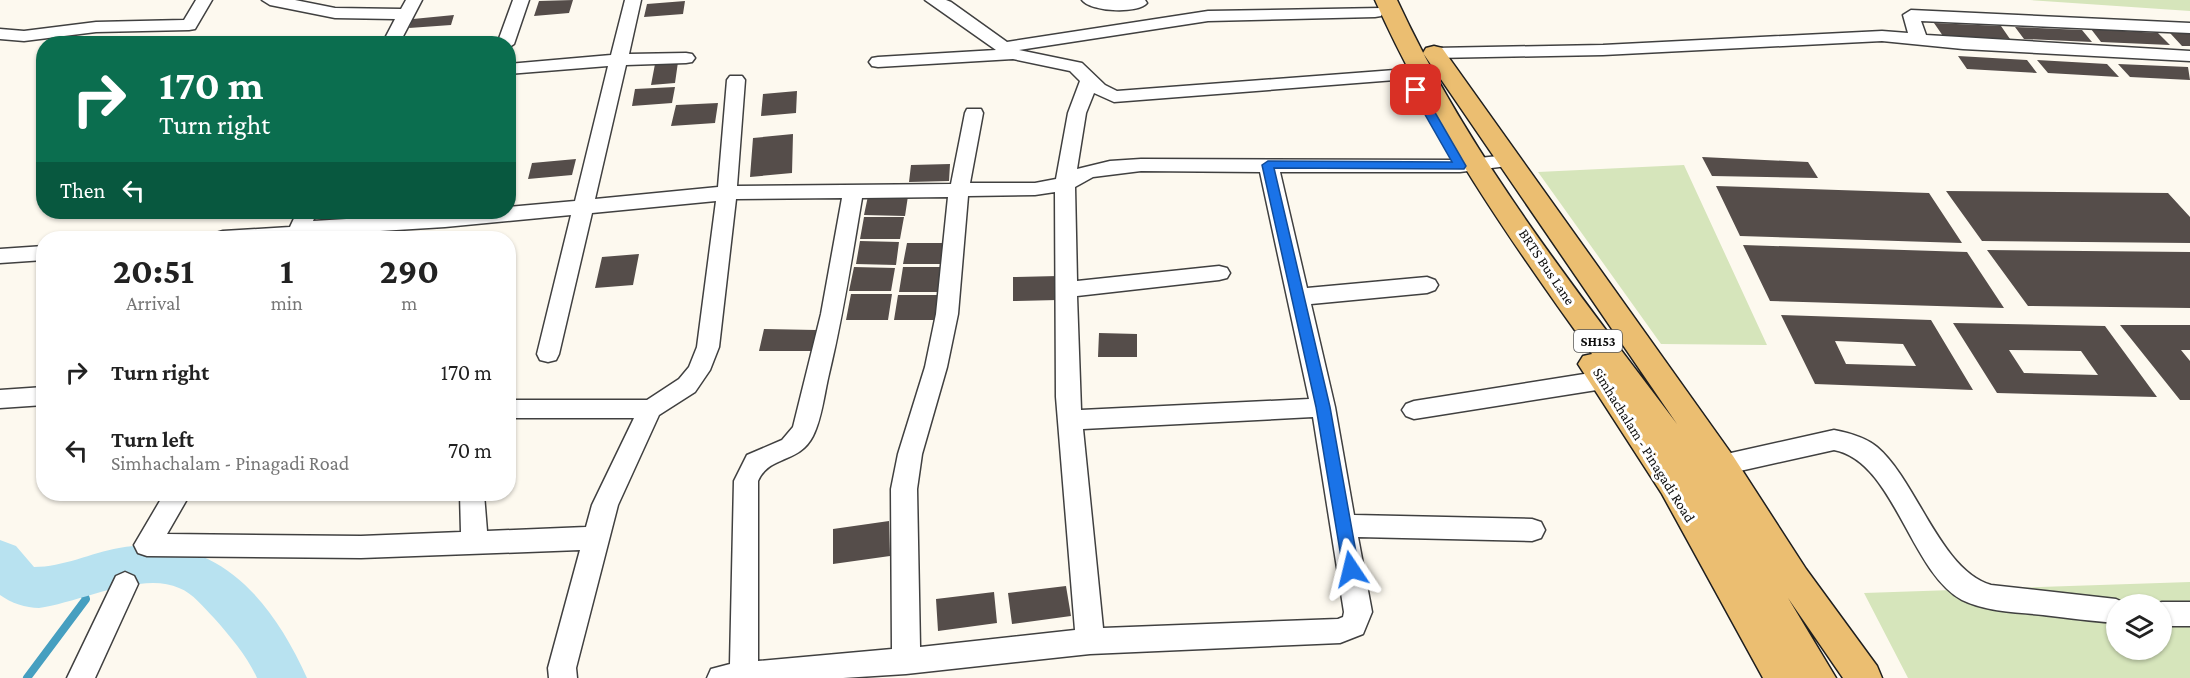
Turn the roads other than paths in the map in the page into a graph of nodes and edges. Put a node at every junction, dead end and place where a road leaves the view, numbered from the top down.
1 (204, 0) edge
2 (270, 0) edge
3 (414, 0) edge
4 (521, 0) edge
5 (633, 0) edge
6 (933, 0) edge
7 (1090, 0) edge
8 (1141, 2) edge
9 (1377, 4) edge
10 (1292, 7) edge
11 (404, 14) junction
12 (1143, 28) junction
13 (2190, 28) edge
14 (0, 34) edge
15 (394, 36) edge
16 (508, 36) edge
17 (1919, 40) junction
18 (1008, 51) junction
19 (1434, 53) joint
20 (2190, 56) edge
21 (686, 58) dead end
22 (619, 60) junction
23 (878, 62) dead end
24 (516, 68) edge
25 (1408, 74) junction
26 (1090, 79) junction
27 (736, 80) dead end
28 (974, 113) dead end
29 (1508, 161) junction
30 (1268, 165) junction
31 (1468, 165) junction
32 (1065, 184) junction
33 (853, 191) junction
34 (959, 191) junction
35 (727, 193) junction
36 (585, 206) junction
37 (516, 214) edge
38 (477, 219) edge
39 (444, 223) edge
40 (307, 231) edge
41 (36, 254) edge
42 (0, 256) edge
43 (1219, 273) dead end
44 (1427, 285) dead end
45 (1067, 290) junction
46 (1298, 297) junction
47 (548, 354) dead end
48 (1603, 380) junction
49 (36, 397) edge
50 (0, 399) edge
51 (1323, 407) junction
52 (516, 409) edge
53 (650, 409) junction
54 (1414, 410) dead end
55 (1071, 420) junction
56 (1722, 465) junction
57 (173, 501) edge
58 (472, 501) edge
59 (1344, 526) junction
60 (1532, 530) dead end
61 (598, 538) junction
62 (475, 543) junction
63 (125, 584) dead end
64 (2106, 610) edge
65 (2172, 614) edge
66 (2190, 614) edge
67 (1090, 641) junction
68 (892, 667) edge
69 (733, 677) edge
70 (81, 678) edge
71 (563, 678) edge
72 (1782, 678) edge
73 (1818, 678) edge
74 (1864, 678) edge

1 - 14 street
2 - 11 street
3 - 11 street
4 - 16 street
5 - 22 street
6 - 18 street
7 - 8 street
8 - 12 street
9 - 10 street
9 - 25 main road, Simhachalam - Pinagadi Road
9 - 31 main road, BRTS Bus Lane / SH153
10 - 12 street
11 - 15 street
12 - 18 street
13 - 17 street
17 - 19 street
17 - 20 street
18 - 23 street
18 - 26 street
19 - 29 main road
21 - 22 street
22 - 24 street
22 - 36 street
25 - 26 street
25 - 31 main road, Simhachalam - Pinagadi Road
26 - 32 street
27 - 35 street
28 - 34 street
29 - 31 street
29 - 56 main road
30 - 31 street
30 - 32 street
30 - 46 street
31 - 48 main road, Simhachalam - Pinagadi Road
31 - 73 main road, BRTS Bus Lane / SH153
32 - 34 street
32 - 45 street
33 - 34 street
33 - 35 street
33 - 69 street
34 - 68 street
35 - 36 street
35 - 53 street
36 - 37 street
36 - 47 street
38 - 39 street
39 - 40 street
41 - 42 street
43 - 45 street
44 - 46 street
45 - 55 street
46 - 51 street
48 - 54 street
48 - 72 main road, Simhachalam - Pinagadi Road
49 - 50 street
51 - 55 street
51 - 59 street
52 - 53 street
53 - 61 street
55 - 67 street
56 - 64 street
56 - 74 main road
57 - 62 street
58 - 62 street
59 - 60 street
59 - 67 street
61 - 62 street
61 - 71 street
63 - 70 street
65 - 66 street
67 - 68 street
68 - 69 street

